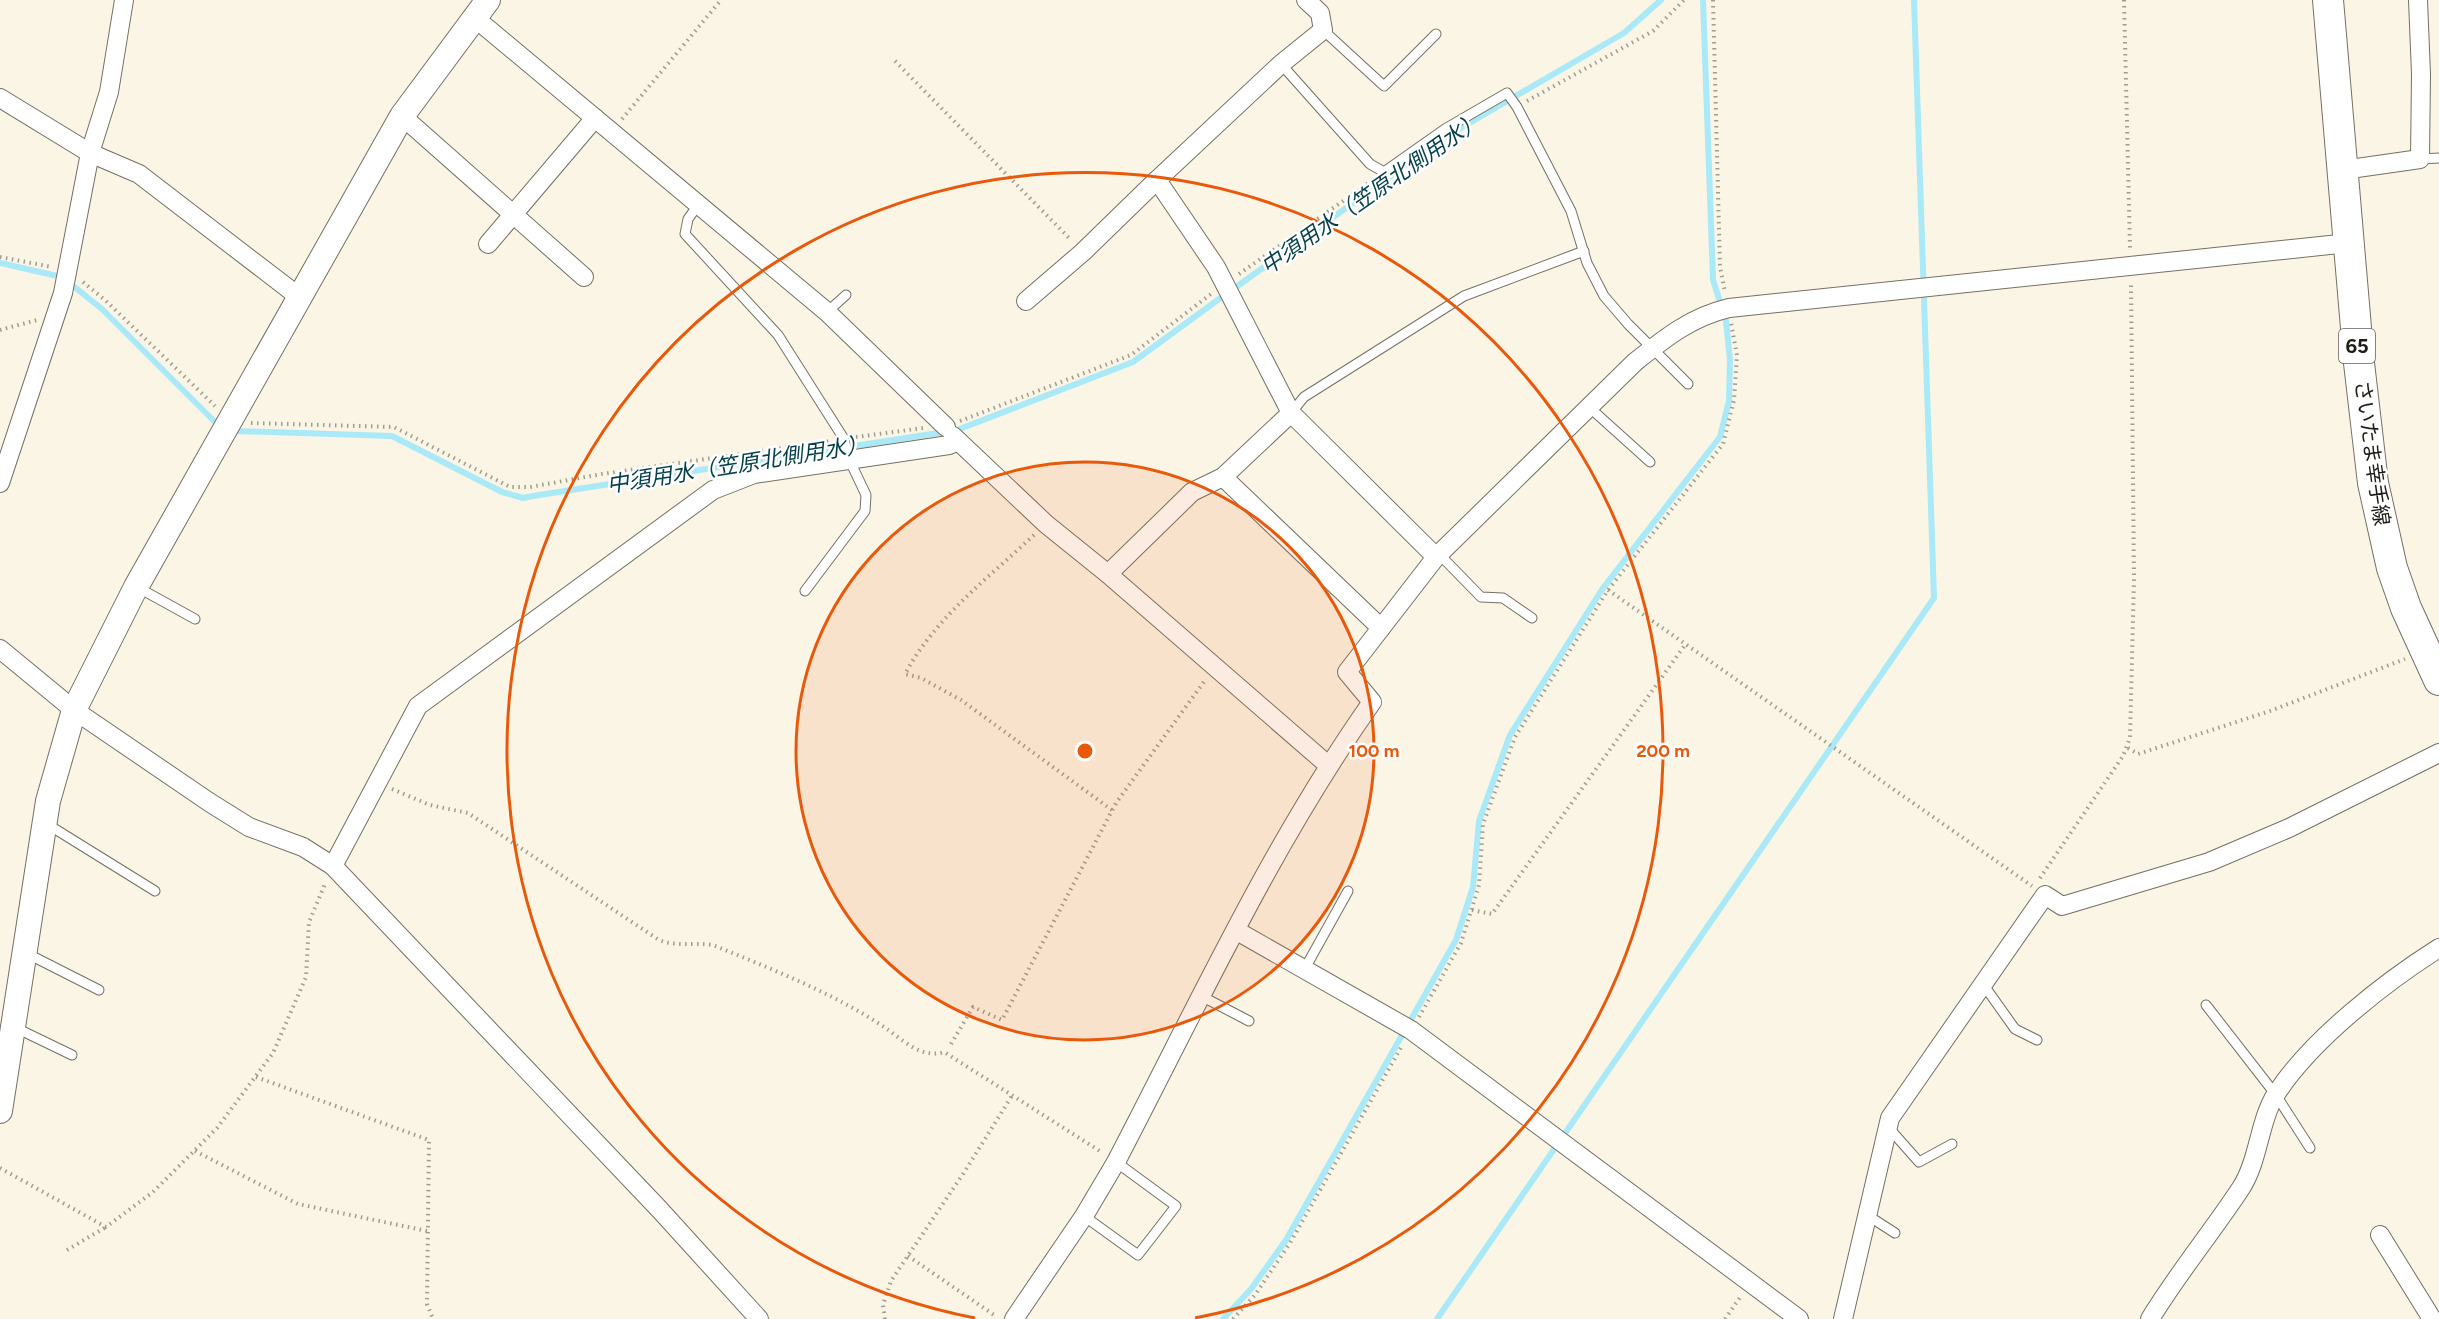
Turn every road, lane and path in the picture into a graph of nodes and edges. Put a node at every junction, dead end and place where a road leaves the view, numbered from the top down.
1 (124, 0) edge
2 (721, 0) edge
3 (1306, 0) edge
4 (1684, 0) edge
5 (1713, 0) edge
6 (2124, 0) edge
7 (2328, 0) edge
8 (2418, 0) edge
9 (481, 9) edge
10 (1323, 30) junction
11 (1436, 33) dead end
12 (895, 61) dead end
13 (1281, 64) junction
14 (0, 98) edge
15 (1517, 107) junction
16 (402, 116) junction
17 (595, 118) junction
18 (612, 131) junction
19 (90, 153) junction
20 (2439, 158) edge
21 (2420, 159) junction
22 (2343, 170) junction
23 (1384, 172) junction
24 (1157, 180) junction
25 (699, 205) junction
26 (513, 214) junction
27 (2349, 243) junction
28 (488, 244) dead end
29 (1584, 251) junction
30 (1083, 252) junction
31 (0, 257) edge
32 (2130, 267) junction
33 (58, 269) dead end
34 (584, 277) dead end
35 (75, 278) dead end
36 (1231, 280) dead end
37 (1213, 292) dead end
38 (298, 296) junction
39 (846, 296) dead end
40 (1026, 302) dead end
41 (1729, 308) junction
42 (826, 312) junction
43 (57, 314) junction
44 (0, 330) edge
45 (1651, 349) junction
46 (1688, 384) dead end
47 (1589, 407) junction
48 (218, 408) dead end
49 (1291, 413) junction
50 (243, 422) dead end
51 (949, 430) junction
52 (844, 439) junction
53 (849, 459) junction
54 (1650, 462) dead end
55 (1223, 477) junction
56 (0, 483) edge
57 (1046, 524) junction
58 (1438, 556) junction
59 (1108, 574) junction
60 (136, 586) junction
61 (1608, 590) junction
62 (805, 591) dead end
63 (1532, 618) dead end
64 (195, 619) dead end
65 (1381, 628) junction
66 (1684, 645) junction
67 (2425, 651) junction
68 (2, 653) edge
69 (1215, 667) junction
70 (2439, 680) edge
71 (74, 710) junction
72 (2128, 748) junction
73 (2439, 753) edge
74 (1328, 765) junction
75 (377, 783) junction
76 (1112, 810) junction
77 (45, 822) junction
78 (333, 866) junction
79 (155, 891) dead end
80 (1348, 891) dead end
81 (2039, 891) junction
82 (1472, 910) junction
83 (1237, 931) junction
84 (2439, 948) edge
85 (25, 952) junction
86 (1304, 970) junction
87 (1983, 984) junction
88 (99, 990) dead end
89 (1203, 997) junction
90 (2206, 1005) dead end
91 (1249, 1020) dead end
92 (14, 1027) junction
93 (1411, 1030) junction
94 (2037, 1040) dead end
95 (951, 1044) dead end
96 (72, 1055) dead end
97 (256, 1077) junction
98 (1013, 1094) junction
99 (2276, 1095) junction
100 (0, 1111) edge
101 (1888, 1128) junction
102 (1952, 1144) dead end
103 (2310, 1148) dead end
104 (195, 1151) junction
105 (1116, 1162) junction
106 (0, 1168) edge
107 (1867, 1215) junction
108 (1084, 1216) junction
109 (106, 1227) junction
110 (427, 1231) junction
111 (1895, 1233) dead end
112 (2380, 1235) dead end
113 (67, 1250) dead end
114 (908, 1256) junction
115 (1750, 1283) junction
116 (433, 1319) edge
117 (759, 1319) edge
118 (885, 1319) edge
119 (1000, 1319) edge
120 (1014, 1319) edge
121 (1233, 1319) edge
122 (1725, 1319) edge
123 (1798, 1319) edge
124 (1843, 1319) edge
125 (2150, 1319) edge
126 (2432, 1319) edge

1 - 19 street
2 - 18 path
3 - 10 street
4 - 15 path
5 - 41 path
6 - 32 path
7 - 22 main road, さいたま幸手線 / 65
8 - 21 street
9 - 16 street
9 - 17 street
10 - 11 lane
10 - 13 street
12 - 30 path
13 - 23 lane
13 - 24 street
14 - 19 street
15 - 23 lane
15 - 29 lane
16 - 26 street
16 - 38 street
17 - 18 street
17 - 26 street
18 - 25 street
19 - 38 street
19 - 43 street
20 - 21 lane
21 - 22 street
22 - 27 main road, さいたま幸手線 / 65
23 - 36 path
24 - 30 street
24 - 49 street
25 - 42 street
25 - 52 lane
26 - 28 street
26 - 34 street
27 - 32 street
27 - 67 main road, さいたま幸手線 / 65
29 - 45 lane
29 - 49 lane
30 - 40 street
31 - 33 path
32 - 41 street
32 - 72 path
35 - 48 path
37 - 51 path
38 - 60 street
39 - 42 lane
41 - 45 street
41 - 61 path
42 - 51 street
43 - 44 path
43 - 56 street
45 - 46 lane
45 - 47 street
47 - 54 lane
47 - 58 street
49 - 55 street
49 - 58 street
50 - 52 path
51 - 52 path
51 - 53 street
51 - 57 street
52 - 53 lane
53 - 62 lane
53 - 75 street
55 - 59 street
55 - 65 street
57 - 59 street
57 - 76 path
58 - 63 lane
58 - 65 street
59 - 69 street
60 - 64 lane
60 - 71 street
61 - 66 path
61 - 82 path
65 - 74 street
66 - 81 path
66 - 82 path
67 - 70 main road, さいたま幸手線 / 65
67 - 72 path
68 - 71 street
69 - 74 street
69 - 76 path
71 - 77 street
71 - 78 street
72 - 81 path
73 - 81 street
74 - 83 street
75 - 78 street
75 - 98 path
76 - 95 path
77 - 79 lane
77 - 85 street
78 - 97 path
78 - 117 street
80 - 86 lane
81 - 87 street
82 - 93 path
83 - 86 street
83 - 89 street
84 - 99 street
85 - 88 lane
85 - 92 street
86 - 93 street
87 - 94 lane
87 - 101 street
89 - 91 lane
89 - 105 street
90 - 99 lane
92 - 96 lane
92 - 100 street
93 - 115 street
93 - 121 path
97 - 104 path
97 - 110 path
98 - 105 path
98 - 114 path
99 - 103 lane
99 - 125 street
101 - 102 lane
101 - 107 street
104 - 109 path
104 - 110 path
105 - 108 street
105 - 108 lane
106 - 109 path
107 - 111 lane
107 - 124 street
108 - 120 street
109 - 113 path
110 - 116 path
112 - 126 street
114 - 118 path
114 - 119 path
115 - 122 path
115 - 123 street

